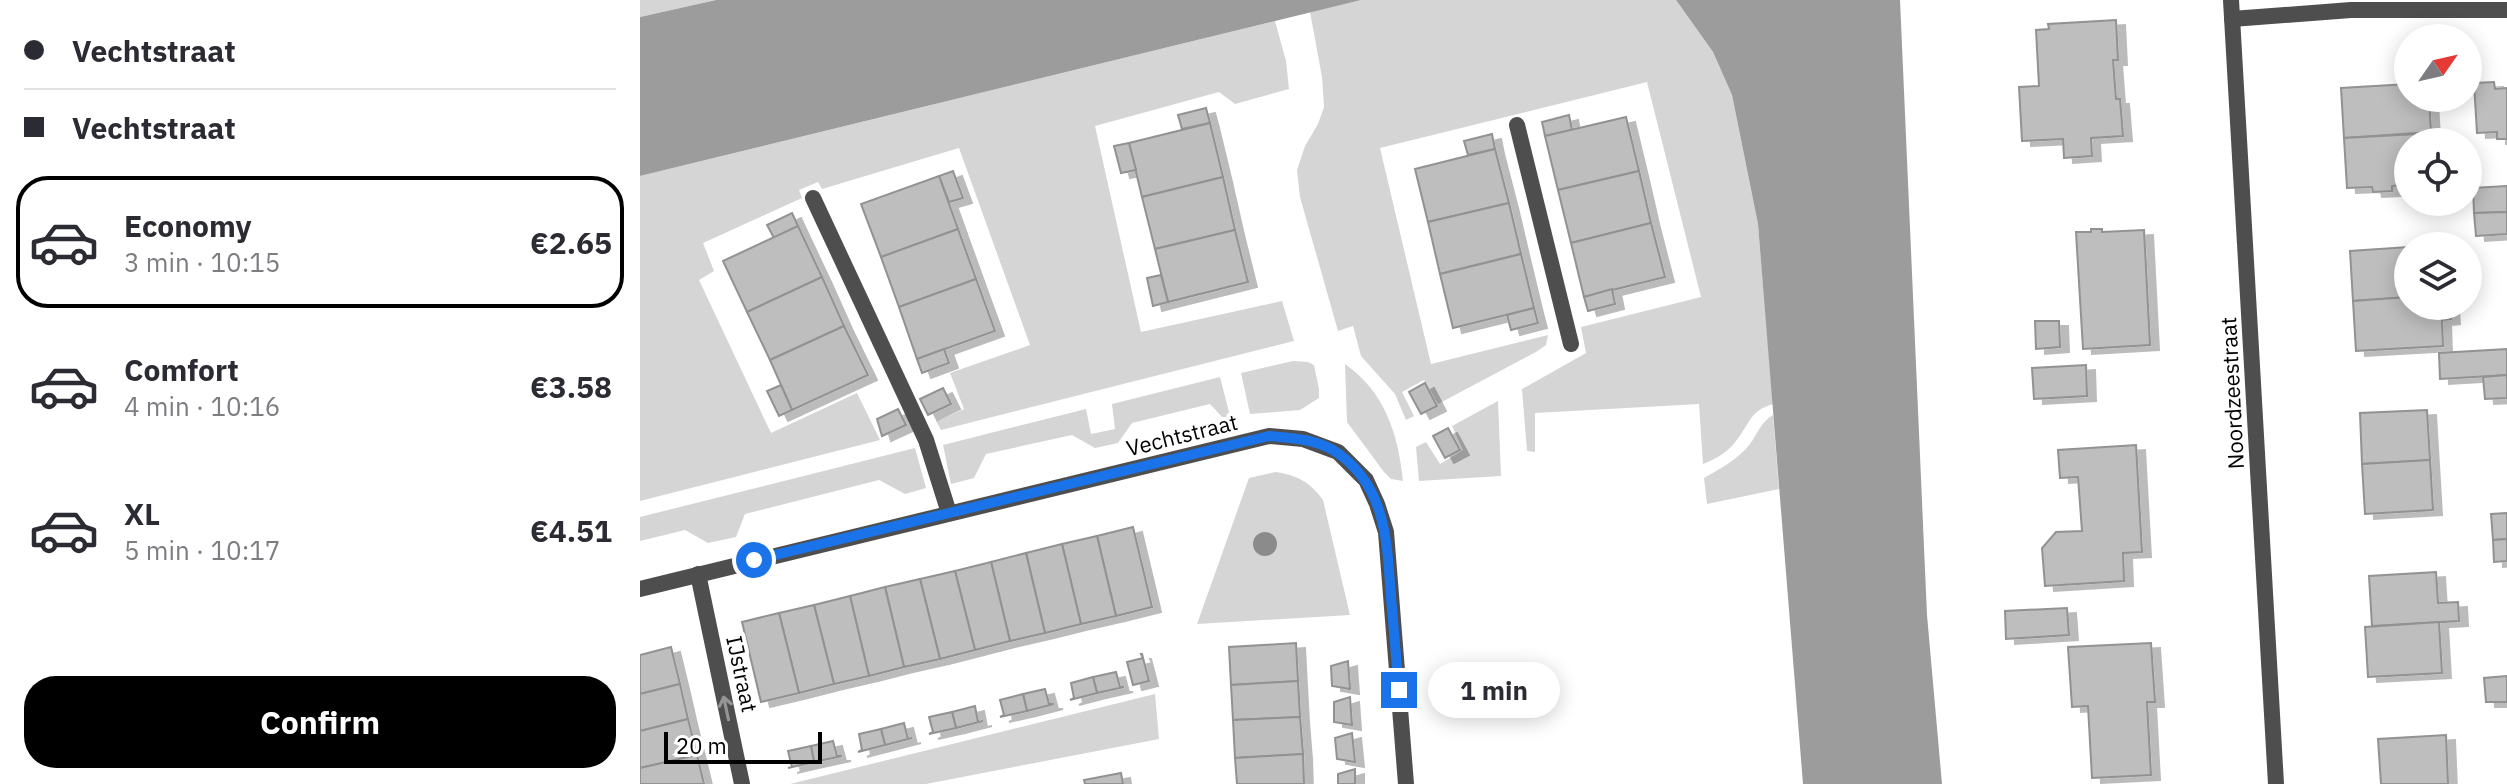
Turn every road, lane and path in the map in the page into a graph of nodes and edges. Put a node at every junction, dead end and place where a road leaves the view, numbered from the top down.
1 (2231, 0) edge
2 (2507, 10) edge
3 (2232, 19) junction
4 (1517, 125) dead end
5 (813, 198) dead end
6 (1571, 344) dead end
7 (949, 513) junction
8 (698, 574) junction
9 (640, 589) edge
10 (742, 784) edge
11 (1406, 784) edge
12 (2276, 784) edge

1 - 3 street, Noordzeestraat
2 - 3 street
3 - 12 street, Noordzeestraat
4 - 6 street
5 - 7 street
7 - 8 street, Vechtstraat
7 - 11 street, Vechtstraat
8 - 9 street, Vechtstraat
10 -> 8 street, IJstraat

